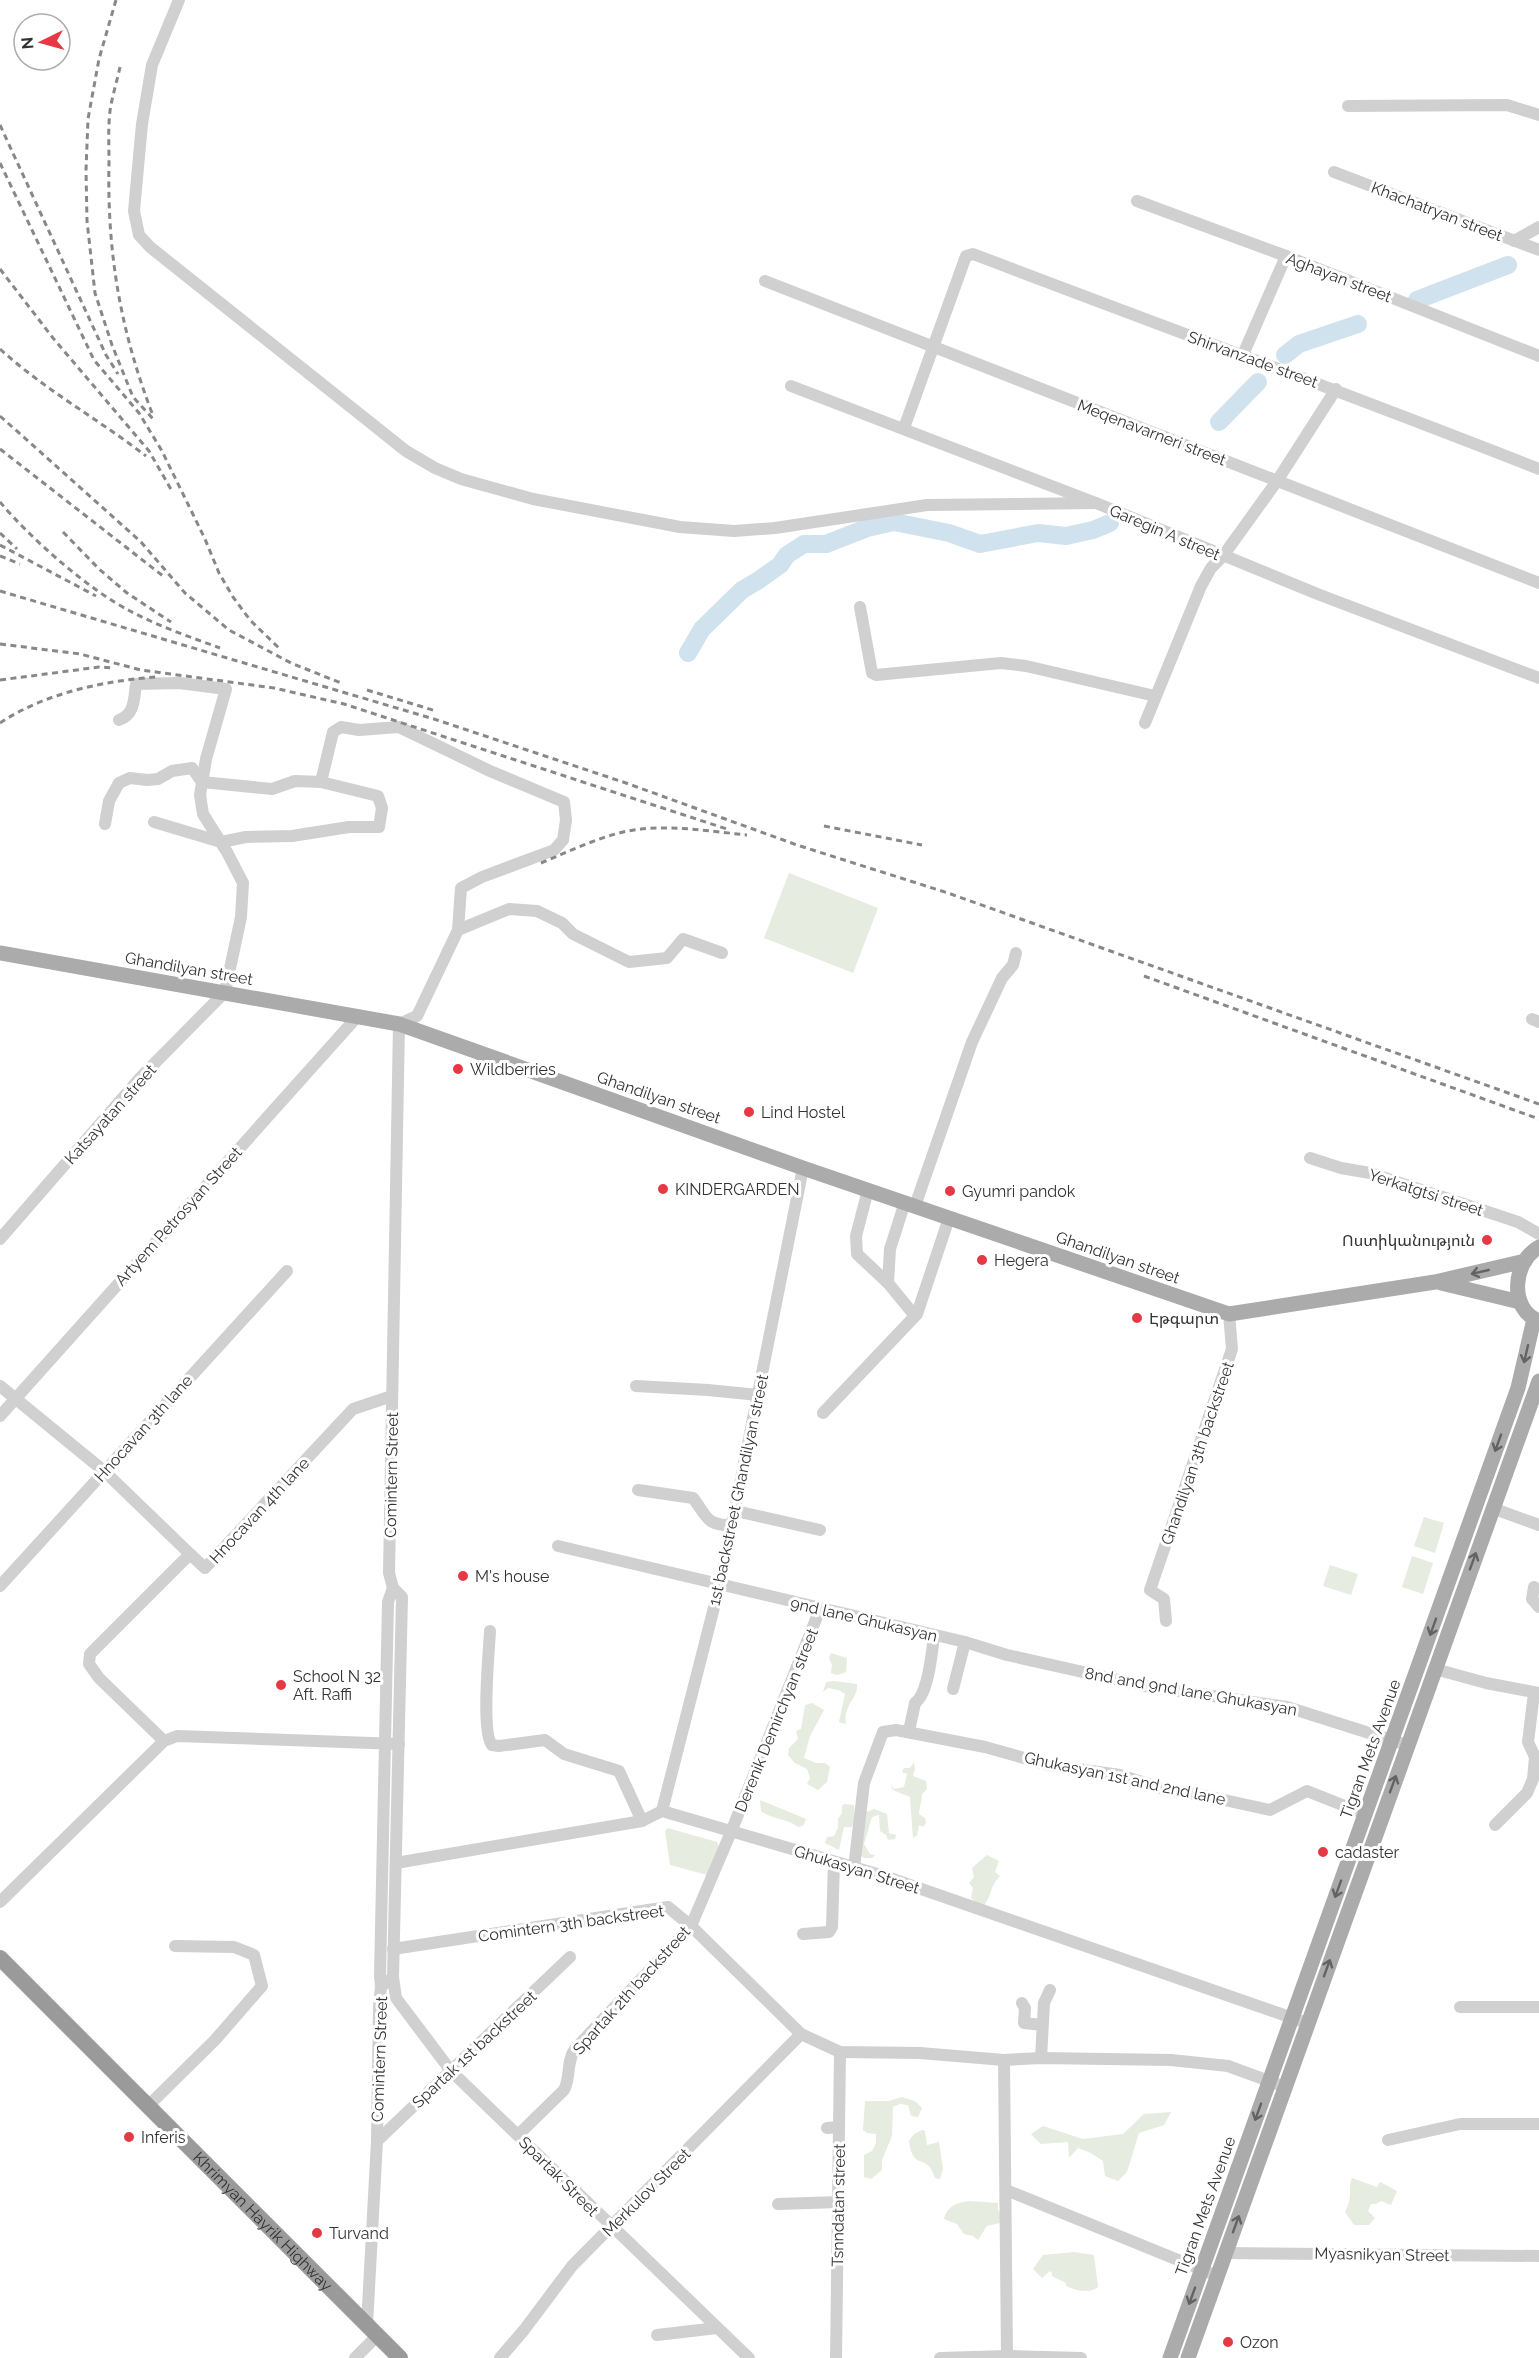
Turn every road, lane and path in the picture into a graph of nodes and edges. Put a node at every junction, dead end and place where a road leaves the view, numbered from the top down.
1 (179, 0) edge
2 (1348, 106) dead end
3 (1539, 115) edge
4 (1334, 172) dead end
5 (1137, 201) dead end
6 (1539, 227) edge
7 (1514, 241) junction
8 (1539, 250) edge
9 (1286, 256) junction
10 (765, 280) dead end
11 (934, 347) junction
12 (1539, 356) edge
13 (1242, 357) junction
14 (791, 386) dead end
15 (1336, 389) junction
16 (904, 428) junction
17 (1539, 469) edge
18 (1278, 481) junction
19 (1096, 503) junction
20 (1223, 556) junction
21 (1539, 583) edge
22 (860, 607) dead end
23 (1539, 678) edge
24 (1155, 696) junction
25 (119, 720) dead end
26 (1145, 723) dead end
27 (202, 782) junction
28 (321, 782) junction
29 (154, 822) dead end
30 (105, 824) dead end
31 (221, 842) junction
32 (458, 930) junction
33 (0, 953) edge
34 (722, 953) dead end
35 (1017, 953) dead end
36 (225, 992) junction
37 (357, 1017) junction
38 (399, 1024) junction
39 (1310, 1158) dead end
40 (803, 1168) junction
41 (868, 1190) junction
42 (910, 1204) junction
43 (949, 1218) junction
44 (1539, 1234) edge
45 (0, 1239) edge
46 (1539, 1247) edge
47 (1525, 1261) junction
48 (287, 1271) dead end
49 (1435, 1282) junction
50 (888, 1284) junction
51 (1520, 1302) junction
52 (1229, 1314) junction
53 (915, 1316) junction
54 (1537, 1320) edge
55 (1539, 1381) edge
56 (0, 1386) edge
57 (636, 1386) dead end
58 (758, 1395) junction
59 (392, 1396) junction
60 (15, 1398) junction
61 (823, 1413) dead end
62 (0, 1416) edge
63 (104, 1472) junction
64 (638, 1490) dead end
65 (1492, 1508) junction
66 (736, 1511) junction
67 (1539, 1525) edge
68 (733, 1527) junction
69 (820, 1530) dead end
70 (558, 1546) dead end
71 (190, 1554) junction
72 (720, 1584) junction
73 (0, 1586) edge
74 (1534, 1587) dead end
75 (393, 1588) junction
76 (1539, 1607) edge
77 (820, 1609) junction
78 (1166, 1621) dead end
79 (489, 1631) dead end
80 (934, 1635) junction
81 (965, 1642) junction
82 (1007, 1655) joint
83 (1435, 1669) junction
84 (953, 1689) dead end
85 (1537, 1693) edge
86 (909, 1731) junction
87 (1392, 1740) junction
88 (164, 1741) junction
89 (386, 1743) junction
90 (399, 1744) junction
91 (1407, 1745) junction
92 (662, 1811) junction
93 (1365, 1814) junction
94 (642, 1821) junction
95 (1495, 1825) dead end
96 (731, 1832) junction
97 (834, 1862) junction
98 (396, 1863) junction
99 (854, 1868) junction
100 (0, 1902) edge
101 (692, 1926) junction
102 (803, 1935) dead end
103 (175, 1946) dead end
104 (393, 1948) junction
105 (570, 1957) dead end
106 (0, 1958) edge
107 (393, 1977) junction
108 (381, 1987) junction
109 (1050, 1990) dead end
110 (1460, 2007) dead end
111 (1539, 2007) edge
112 (1043, 2012) junction
113 (1292, 2018) junction
114 (1308, 2023) junction
115 (1042, 2025) junction
116 (801, 2034) junction
117 (840, 2052) junction
118 (1041, 2058) junction
119 (1004, 2060) junction
120 (451, 2071) junction
121 (1269, 2082) junction
122 (1285, 2087) junction
123 (148, 2106) junction
124 (1539, 2124) edge
125 (518, 2135) junction
126 (1388, 2140) dead end
127 (376, 2141) junction
128 (1006, 2190) junction
129 (838, 2202) junction
130 (777, 2204) dead end
131 (612, 2227) junction
132 (1225, 2253) junction
133 (1539, 2256) edge
134 (1202, 2270) junction
135 (1217, 2276) junction
136 (717, 2328) junction
137 (372, 2330) junction
138 (657, 2335) dead end
139 (1007, 2356) junction
140 (356, 2358) edge
141 (400, 2358) edge
142 (500, 2358) edge
143 (749, 2358) edge
144 (836, 2358) edge
145 (940, 2358) edge
146 (1081, 2358) edge
147 (1170, 2358) edge
148 (1188, 2358) edge

1 - 19 street
2 - 3 street
4 - 7 street, Khachatryan street
5 - 9 street, Aghayan street
6 - 7 street
7 - 8 street, Khachatryan street
9 - 12 street, Aghayan street
9 - 13 street
10 - 11 street, Meqenavarneri street
11 - 13 street, Shirvanzade street
11 - 16 street
11 - 18 street, Meqenavarneri street
13 - 15 street, Shirvanzade street
14 - 16 street, Garegin A street
15 - 17 street, Shirvanzade street
15 - 18 street
16 - 19 street, Garegin A street
18 - 20 street
18 - 21 street, Meqenavarneri street
19 - 20 street, Garegin A street
20 - 23 street, Garegin A street
20 - 24 street
22 - 24 street
24 - 26 street
25 - 27 street
27 - 28 street
27 - 30 street
27 - 31 street
28 - 31 street
28 - 32 street
29 - 31 street
31 - 36 street
32 - 34 street
32 - 38 street
33 - 36 main road, Ghandilyan street
35 - 42 street
36 - 37 main road, Ghandilyan street
36 - 45 street, Katsayatan street
37 - 38 main road, Ghandilyan street
37 - 60 street, Artyem Petrosyan Street
38 - 40 main road, Ghandilyan street
38 - 59 street, Comintern Street
39 - 44 street, Yerkatgtsi street
40 - 41 main road, Ghandilyan street
40 - 58 street, 1st backstreet Ghandilyan street
41 - 42 main road, Ghandilyan street
41 - 50 street
42 - 43 main road, Ghandilyan street
42 - 50 street
43 - 52 main road, Ghandilyan street
43 - 53 street
46 - 47 main road
47 -> 49 main road, Ghandilyan street
47 - 51 main road
48 - 63 street, Hnocavan 3th lane
49 - 51 main road, Ghandilyan street
49 - 52 main road, Ghandilyan street
50 - 53 street
51 - 54 main road
52 - 78 street, Ghandilyan 3th backstreet
53 - 61 street
54 -> 87 main road, Tigran Mets Avenue
55 - 65 main road, Tigran Mets Avenue
56 - 60 street
57 - 58 street
58 - 66 street, 1st backstreet Ghandilyan street
59 - 71 street, Hnocavan 4th lane
59 - 75 street, Comintern Street
60 - 62 street, Artyem Petrosyan Street
60 - 63 street
63 - 71 street
63 - 73 street, Hnocavan 3th lane
64 - 68 street
65 - 67 street
83 -> 65 main road, Tigran Mets Avenue
66 - 68 street, 1st backstreet Ghandilyan street
66 - 69 street
68 - 72 street, 1st backstreet Ghandilyan street
70 - 72 street, 9nd lane Ghukasyan
71 - 88 street, Hnocavan 4th lane
72 - 77 street, 9nd lane Ghukasyan
72 - 92 street, 1st backstreet Ghandilyan street
74 - 76 street
75 - 89 street
75 - 90 street, Comintern Street
77 - 80 street, 9nd lane Ghukasyan
77 - 96 street, Derenik Demirchyan street
79 - 94 street
80 - 81 street, 9nd lane Ghukasyan
80 - 86 street
81 - 82 street, 9nd lane Ghukasyan
81 - 84 street
82 - 87 street, 8nd and 9nd lane Ghukasyan
83 - 85 street
83 - 91 main road, Tigran Mets Avenue
85 - 95 street
86 - 93 street, Ghukasyan 1st and 2nd lane
86 - 99 street, Ghukasyan 1st and 2nd lane
87 - 91 street, 8nd and 9nd lane Ghukasyan
87 - 93 main road, Tigran Mets Avenue
88 - 89 street
88 - 100 street
89 - 90 street
89 - 108 street
90 - 98 street, Comintern Street
114 -> 91 main road, Tigran Mets Avenue
92 - 94 street
92 - 96 street, Ghukasyan Street
93 -> 113 main road, Tigran Mets Avenue
94 - 98 street
96 - 97 street, Ghukasyan Street
96 - 101 street, Spartak 2th backstreet
97 - 99 street, Ghukasyan Street
97 - 102 street
98 - 104 street, Comintern Street
99 - 113 street, Ghukasyan Street
101 - 104 street, Comintern 3th backstreet
101 - 116 street, Comintern 3th backstreet
101 - 125 street, Spartak 2th backstreet
103 - 123 street
104 - 107 street, Comintern Street
105 - 120 street, Spartak 1st backstreet
106 - 123 highway, Khrimyan Hayrik Highway
107 - 108 street, Comintern Street
107 - 120 street, Spartak Street
108 - 127 street, Comintern Street
109 - 112 street
110 - 111 street
112 - 115 street
112 - 115 street
113 - 114 street, Ghukasyan Street
113 - 121 main road, Tigran Mets Avenue
114 - 122 main road, Tigran Mets Avenue
115 - 118 street
116 - 117 street, Comintern 3th backstreet
116 - 131 street, Merkulov Street
117 - 119 street
117 - 129 street, Tsnndatan street
118 - 119 street
118 - 121 street
119 - 128 street
120 - 125 street, Spartak Street
120 - 127 street, Spartak 1st backstreet
121 - 122 street
121 -> 134 main road, Tigran Mets Avenue
132 -> 122 main road, Tigran Mets Avenue
123 - 137 highway, Khrimyan Hayrik Highway
124 - 126 street
125 - 131 street, Spartak Street
127 - 137 street, Comintern Street
128 - 134 street
128 - 139 street
129 - 130 street
129 - 144 street, Tsnndatan street
131 - 136 street, Spartak Street
131 - 142 street, Merkulov Street
132 - 133 street, Myasnikyan Street
132 - 135 main road, Tigran Mets Avenue
134 - 135 street
134 -> 147 main road, Tigran Mets Avenue
135 - 148 main road, Tigran Mets Avenue
136 - 138 street
136 - 143 street, Spartak Street
137 - 140 street
137 - 141 highway, Khrimyan Hayrik Highway
139 - 145 street
139 - 146 street

